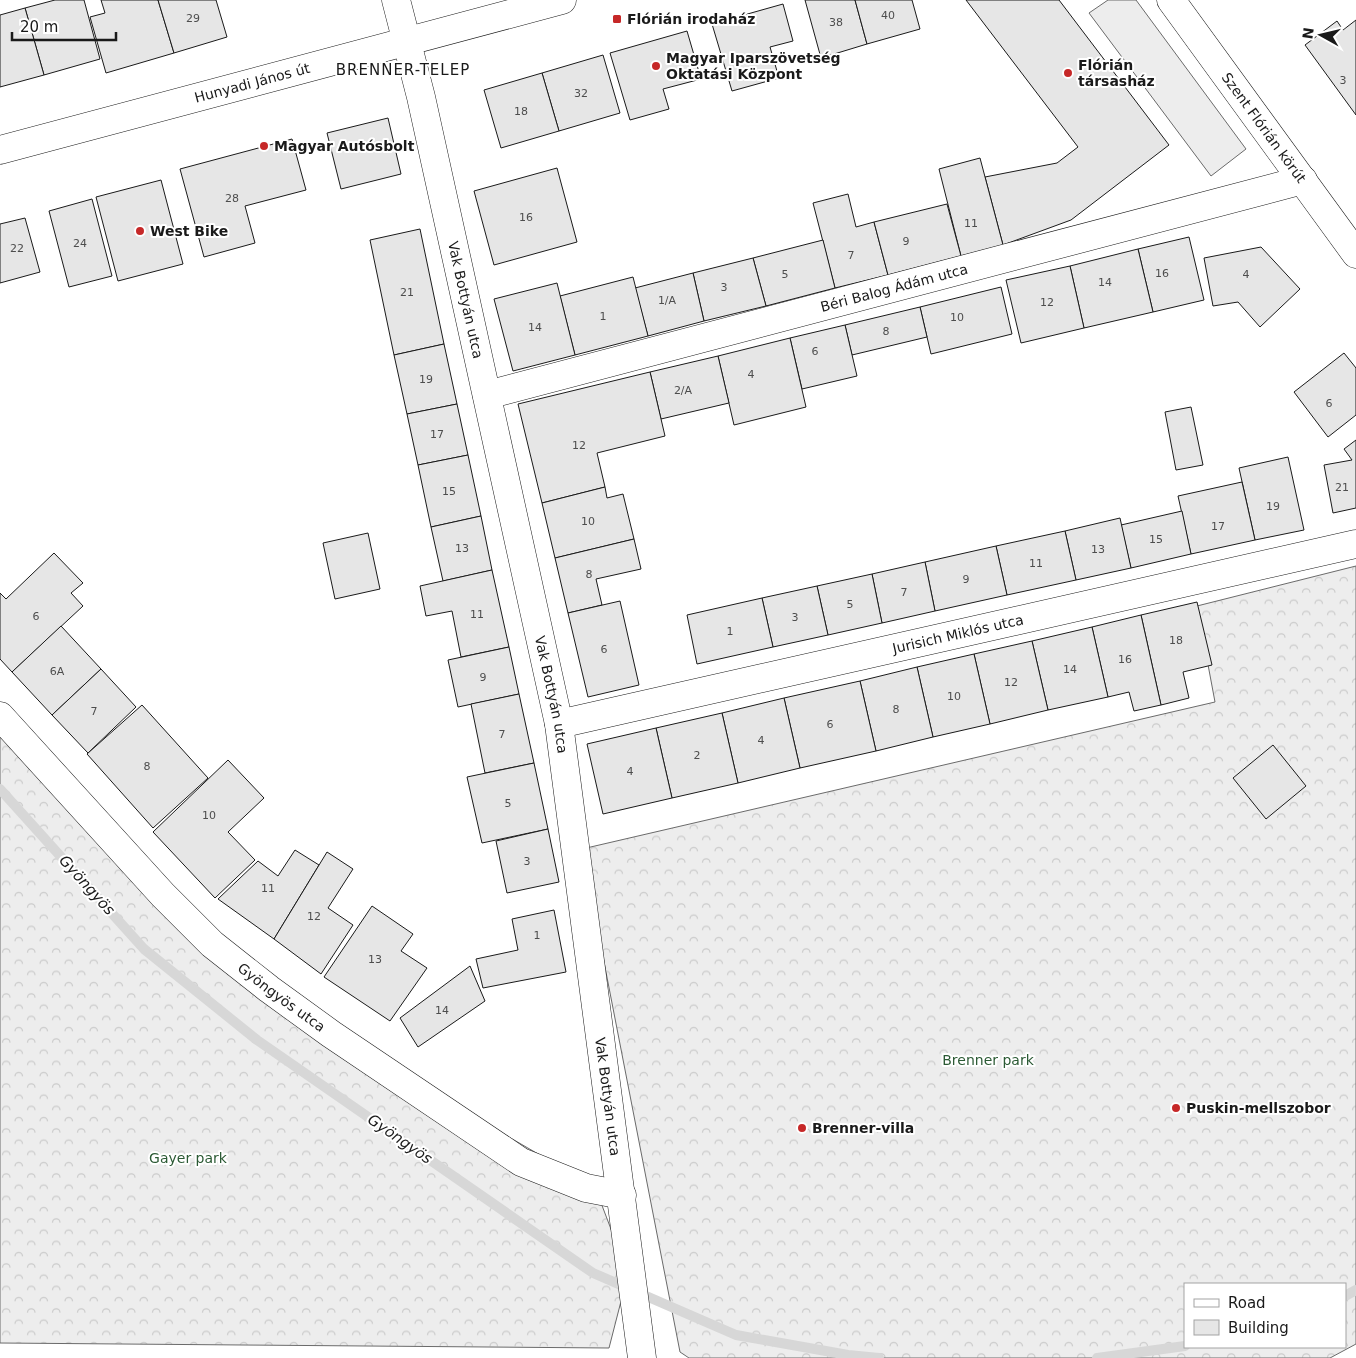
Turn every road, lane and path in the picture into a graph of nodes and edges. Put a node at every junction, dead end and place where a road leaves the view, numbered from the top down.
1 (396, 0) edge
2 (562, 0) edge
3 (1171, 0) edge
4 (408, 43) junction
5 (0, 150) edge
6 (1303, 180) junction
7 (1356, 254) edge
8 (487, 395) junction
9 (1356, 544) edge
10 (0, 716) edge
11 (559, 724) junction
12 (622, 1195) junction
13 (641, 1347) edge

1 - 4 street, Vak Bottyán utca
2 - 4 street, Hunyadi János út
3 - 6 street, Szent Flórián körút
4 - 5 street, Hunyadi János út
4 - 8 street, Vak Bottyán utca
6 - 7 street, Szent Flórián körút
6 - 8 street, Béri Balog Ádám utca
8 - 11 street, Vak Bottyán utca
9 - 11 street, Jurisich Miklós utca
10 - 12 street, Gyöngyös utca
11 - 12 street, Vak Bottyán utca
12 - 13 street, Vak Bottyán utca

